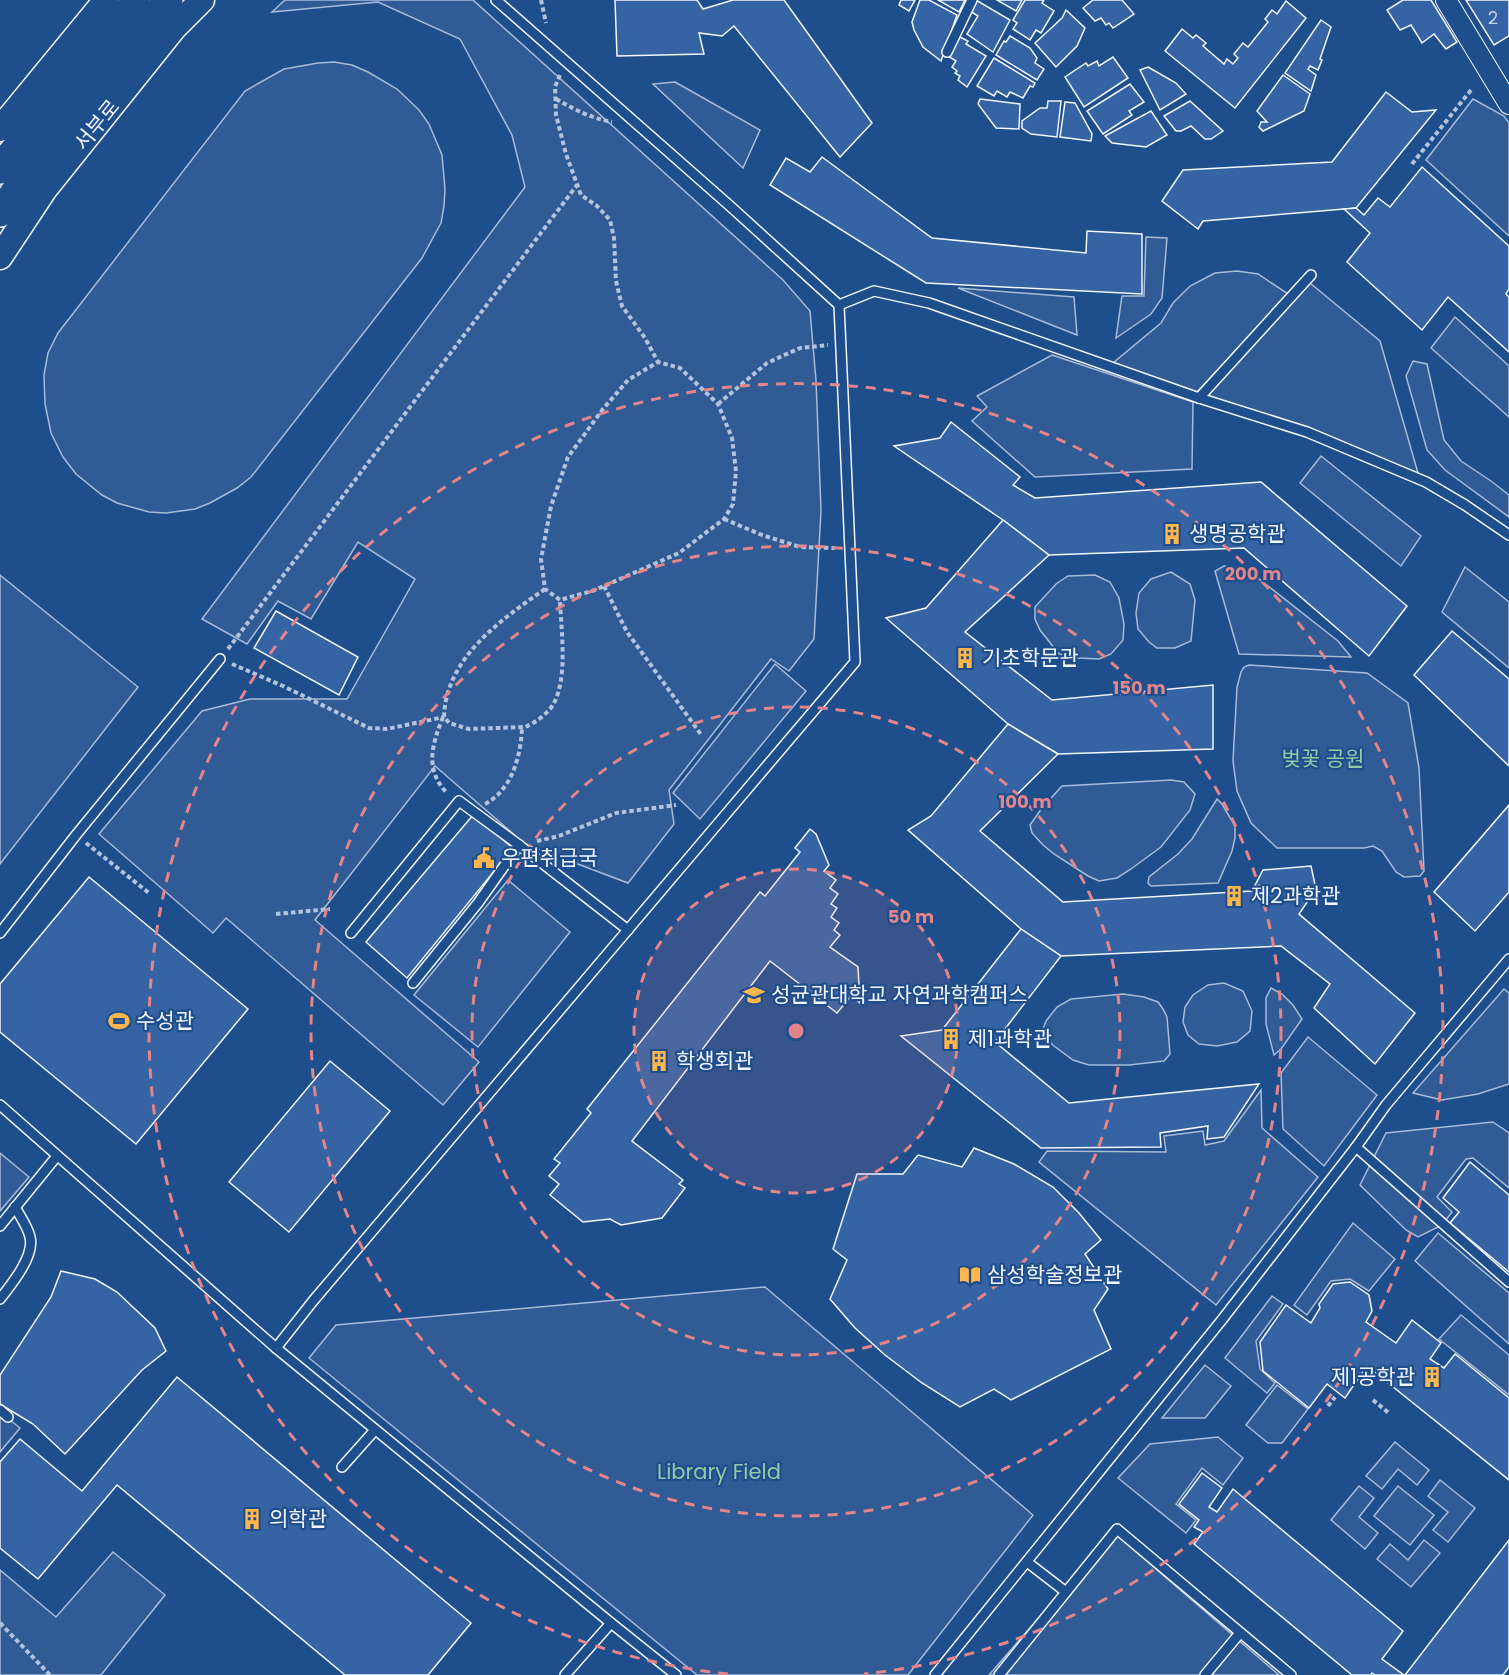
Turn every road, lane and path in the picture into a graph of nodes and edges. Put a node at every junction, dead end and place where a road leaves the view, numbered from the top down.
1 (106, 0) edge
2 (136, 0) edge
3 (169, 0) edge
4 (202, 0) edge
5 (496, 0) edge
6 (972, 0) edge
7 (1446, 0) edge
8 (947, 52) dead end
9 (564, 60) junction
10 (1471, 90) dead end
11 (556, 99) junction
12 (1509, 104) edge
13 (629, 117) junction
14 (0, 129) edge
15 (1412, 164) dead end
16 (0, 170) edge
17 (578, 185) junction
18 (0, 213) edge
19 (0, 257) edge
20 (1311, 275) dead end
21 (839, 304) junction
22 (841, 344) junction
23 (658, 362) junction
24 (1199, 398) junction
25 (718, 404) junction
26 (724, 519) junction
27 (1509, 535) edge
28 (850, 549) junction
29 (604, 586) junction
30 (545, 589) junction
31 (560, 600) junction
32 (220, 659) junction
33 (444, 717) junction
34 (522, 727) junction
35 (702, 736) dead end
36 (459, 801) junction
37 (676, 805) dead end
38 (76, 835) junction
39 (519, 845) junction
40 (150, 893) dead end
41 (330, 909) dead end
42 (276, 914) dead end
43 (628, 930) junction
44 (0, 933) edge
45 (351, 933) dead end
46 (1509, 960) edge
47 (413, 983) dead end
48 (0, 1105) edge
49 (1356, 1147) junction
50 (57, 1156) junction
51 (15, 1207) junction
52 (0, 1226) edge
53 (1509, 1282) edge
54 (0, 1299) edge
55 (276, 1348) junction
56 (1335, 1396) dead end
57 (1373, 1400) dead end
58 (1328, 1406) dead end
59 (0, 1410) edge
60 (1390, 1414) dead end
61 (8, 1417) dead end
62 (375, 1430) junction
63 (342, 1467) dead end
64 (1027, 1562) junction
65 (1066, 1592) junction
66 (0, 1623) edge
67 (611, 1623) junction
68 (1240, 1633) junction
69 (50, 1675) edge
70 (565, 1675) edge
71 (676, 1675) edge
72 (934, 1675) edge
73 (999, 1675) edge
74 (1205, 1675) edge
75 (1291, 1675) edge

1 - 14 street
2 - 16 main road
3 - 18 main road, 서부로
4 - 19 street, 서부로
5 - 9 lane
6 - 8 lane
7 - 12 street
9 - 11 path
9 - 13 lane
10 - 15 path
11 - 13 path
11 - 17 path
13 - 21 lane
17 - 23 path
17 - 32 path
20 - 24 lane
21 - 22 lane
21 - 24 lane
22 - 25 path
22 - 28 lane
23 - 25 path
23 - 30 path
24 - 27 lane
25 - 26 path
26 - 28 path
26 - 29 path
28 - 43 lane
29 - 31 path
29 - 35 path
30 - 31 path
30 - 33 path
31 - 34 path
32 - 33 path
32 - 38 lane
33 - 34 path
33 - 36 path
34 - 36 path
36 - 39 lane
36 - 45 lane
37 - 39 path
38 - 40 path
38 - 44 lane
39 - 43 lane
39 - 47 lane
41 - 42 path
43 - 55 lane
46 - 49 lane
48 - 50 lane
49 - 53 lane
49 - 64 lane
50 - 51 lane
50 - 55 lane
51 - 52 lane
51 - 54 lane
55 - 62 lane
56 - 58 path
57 - 60 path
59 - 61 lane
62 - 63 lane
62 - 67 lane
64 - 65 lane
64 - 72 lane
65 - 68 lane
65 - 73 lane
66 - 69 path
67 - 70 lane
67 - 71 lane
68 - 74 lane
68 - 75 lane

